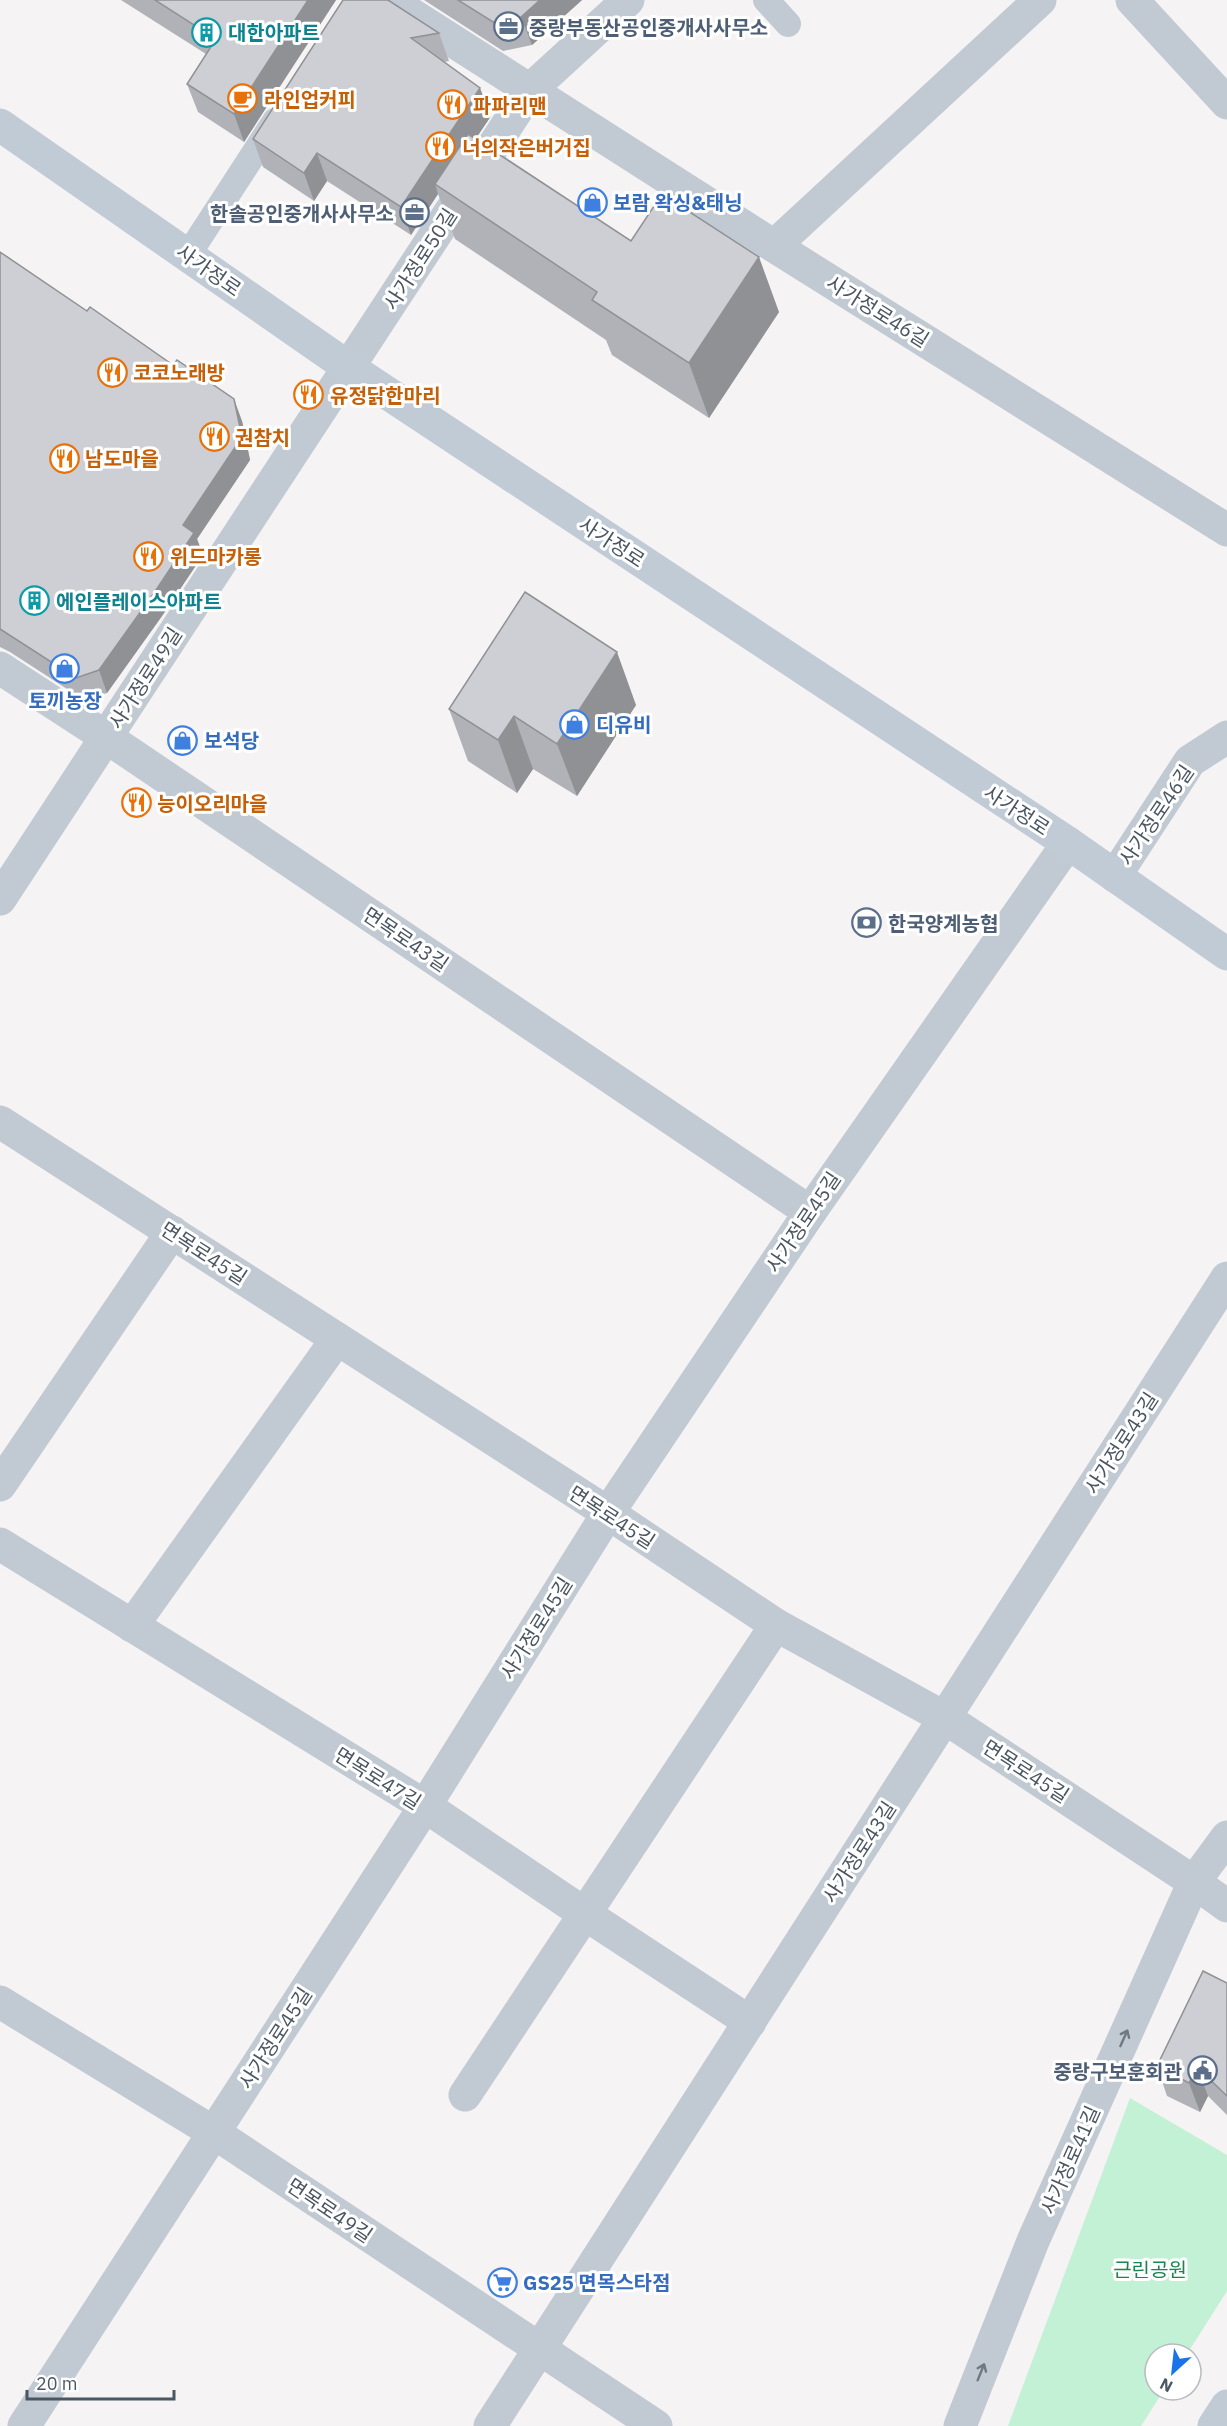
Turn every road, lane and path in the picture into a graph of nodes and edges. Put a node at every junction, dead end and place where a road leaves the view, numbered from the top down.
1 (389, 0) edge
2 (628, 0) edge
3 (766, 0) edge
4 (1040, 0) edge
5 (1132, 0) edge
6 (788, 24) dead end
7 (530, 90) junction
8 (290, 98) edge
9 (1227, 104) edge
10 (0, 125) edge
11 (774, 246) junction
12 (188, 255) junction
13 (348, 368) junction
14 (1227, 530) edge
15 (0, 668) edge
16 (1227, 736) edge
17 (106, 737) junction
18 (1068, 843) junction
19 (1115, 876) junction
20 (0, 899) edge
21 (1227, 954) edge
22 (0, 1122) edge
23 (810, 1212) junction
24 (172, 1232) junction
25 (1227, 1278) edge
26 (337, 1339) junction
27 (0, 1485) edge
28 (608, 1514) junction
29 (0, 1544) edge
30 (776, 1624) junction
31 (132, 1626) junction
32 (945, 1718) junction
33 (425, 1806) junction
34 (1227, 1837) edge
35 (1194, 1882) junction
36 (1227, 1906) edge
37 (585, 1914) junction
38 (0, 2002) edge
39 (750, 2022) junction
40 (465, 2095) dead end
41 (213, 2132) junction
42 (539, 2350) junction
43 (1227, 2406) edge
44 (24, 2426) edge
45 (490, 2426) edge
46 (656, 2426) edge
47 (960, 2426) edge
48 (1214, 2426) edge

1 - 7 street
2 - 7 street, 사가정로50길
3 - 6 lane
4 - 11 street
5 - 9 street
7 - 11 street, 사가정로46길
7 - 13 street, 사가정로50길
8 - 12 lane
10 - 12 main road, 사가정로
11 - 14 street, 사가정로46길
12 - 13 main road, 사가정로
13 - 17 street, 사가정로49길
13 - 18 main road, 사가정로
15 - 17 street, 면목로43길
16 - 19 street, 사가정로46길
17 - 20 street, 사가정로49길
17 - 23 street, 면목로43길
18 - 19 main road, 사가정로
18 - 23 street, 사가정로45길
19 - 21 main road, 사가정로
22 - 24 street, 면목로45길
23 - 28 street, 사가정로45길
24 - 26 street, 면목로45길
24 - 27 street
25 - 32 street, 사가정로43길
26 - 28 street, 면목로45길
26 - 31 street
28 - 30 street, 면목로45길
28 - 33 street, 사가정로45길
29 - 31 street, 면목로47길
30 - 32 street, 면목로45길
30 - 37 street
31 - 33 street, 면목로47길
32 - 35 street, 면목로45길
32 - 39 street, 사가정로43길
33 - 37 street, 면목로47길
33 - 41 street, 사가정로45길
34 - 35 street, 사가정로41길
35 - 36 street, 면목로45길
47 -> 35 street, 사가정로41길
37 - 39 street, 면목로47길
37 - 40 street
38 - 41 street, 면목로49길
39 - 42 street, 사가정로43길
41 - 42 street, 면목로49길
41 - 44 street, 사가정로45길
42 - 45 street, 사가정로43길
42 - 46 street, 면목로49길
43 - 48 main road

